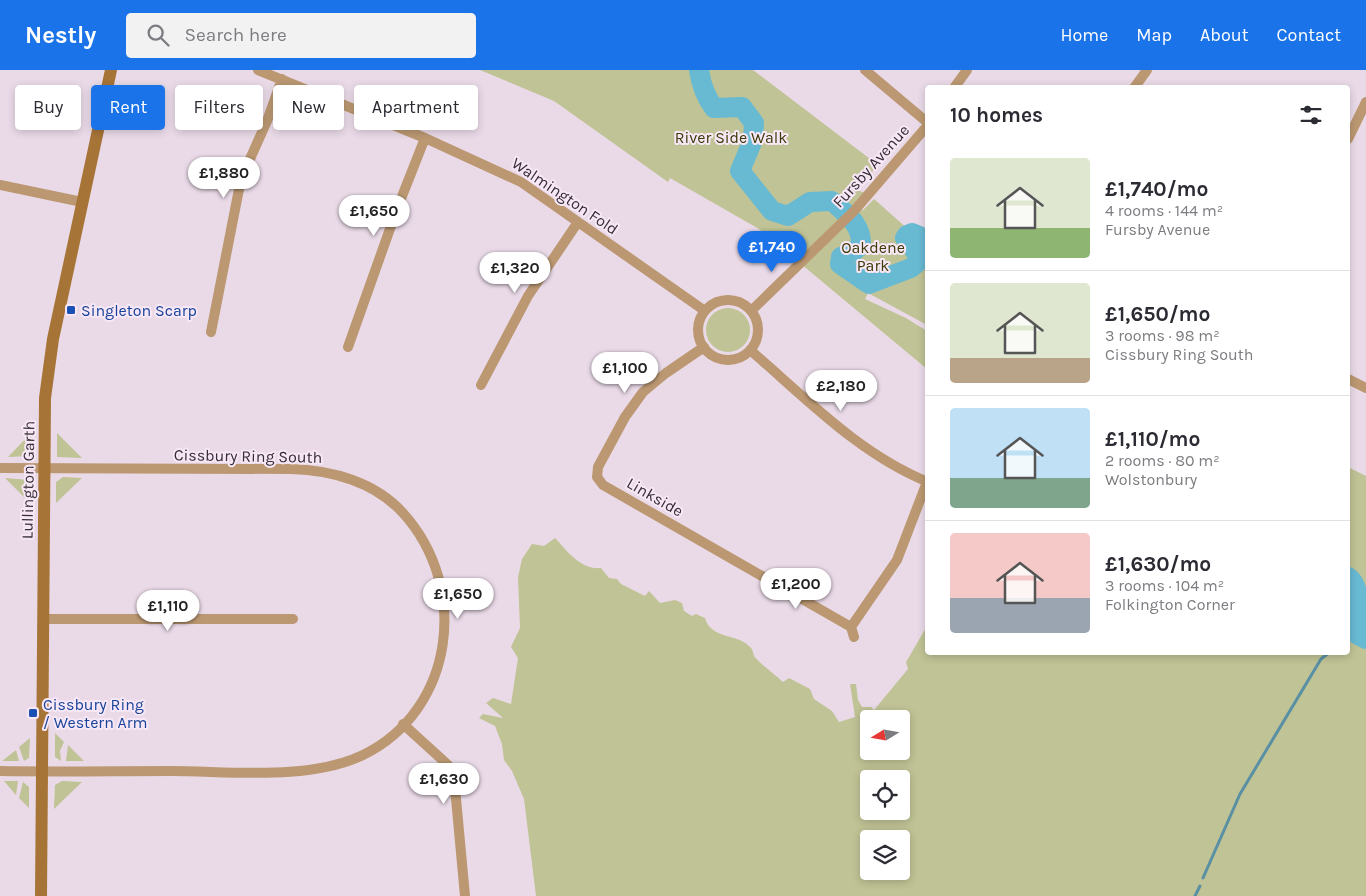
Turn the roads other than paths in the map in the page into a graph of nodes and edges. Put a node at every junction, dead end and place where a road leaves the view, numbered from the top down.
1 (110, 70) edge
2 (258, 70) edge
3 (865, 70) edge
4 (967, 70) edge
5 (1147, 70) edge
6 (282, 79) junction
7 (956, 85) edge
8 (1136, 85) edge
9 (1366, 102) edge
10 (925, 121) edge
11 (925, 128) edge
12 (1350, 134) edge
13 (426, 138) junction
14 (0, 185) edge
15 (82, 202) junction
16 (578, 222) junction
17 (705, 311) junction
18 (751, 311) junction
19 (211, 332) dead end
20 (348, 347) dead end
21 (704, 347) junction
22 (750, 350) junction
23 (1350, 380) edge
24 (481, 385) dead end
25 (1366, 388) edge
26 (0, 468) edge
27 (44, 468) junction
28 (925, 481) edge
29 (925, 487) edge
30 (43, 619) junction
31 (293, 619) dead end
32 (403, 724) junction
33 (0, 771) edge
34 (42, 771) junction
35 (41, 896) edge
36 (464, 896) edge

1 - 15 street, Lullington Garth
2 - 6 street, Walmington Fold
3 - 10 street
4 - 7 street
5 - 8 street
6 - 13 street, Walmington Fold
6 - 19 street
9 - 12 street
11 - 18 street, Fursby Avenue
13 - 16 street, Walmington Fold
13 - 20 street
14 - 15 street
15 - 27 street, Lullington Garth
16 - 17 street, Walmington Fold
16 - 24 street
17 - 18 street
17 - 21 street
18 - 22 street
21 - 22 street
21 - 29 street, Linkside
22 - 28 street
23 - 25 street
26 - 27 street, Cissbury Ring South
27 - 30 street, Lullington Garth
27 - 32 street, Cissbury Ring South
30 - 31 street
30 - 34 street, Lullington Garth
32 - 34 street, Cissbury Ring South
32 - 36 street
33 - 34 street, Cissbury Ring South
34 - 35 street, Lullington Garth

